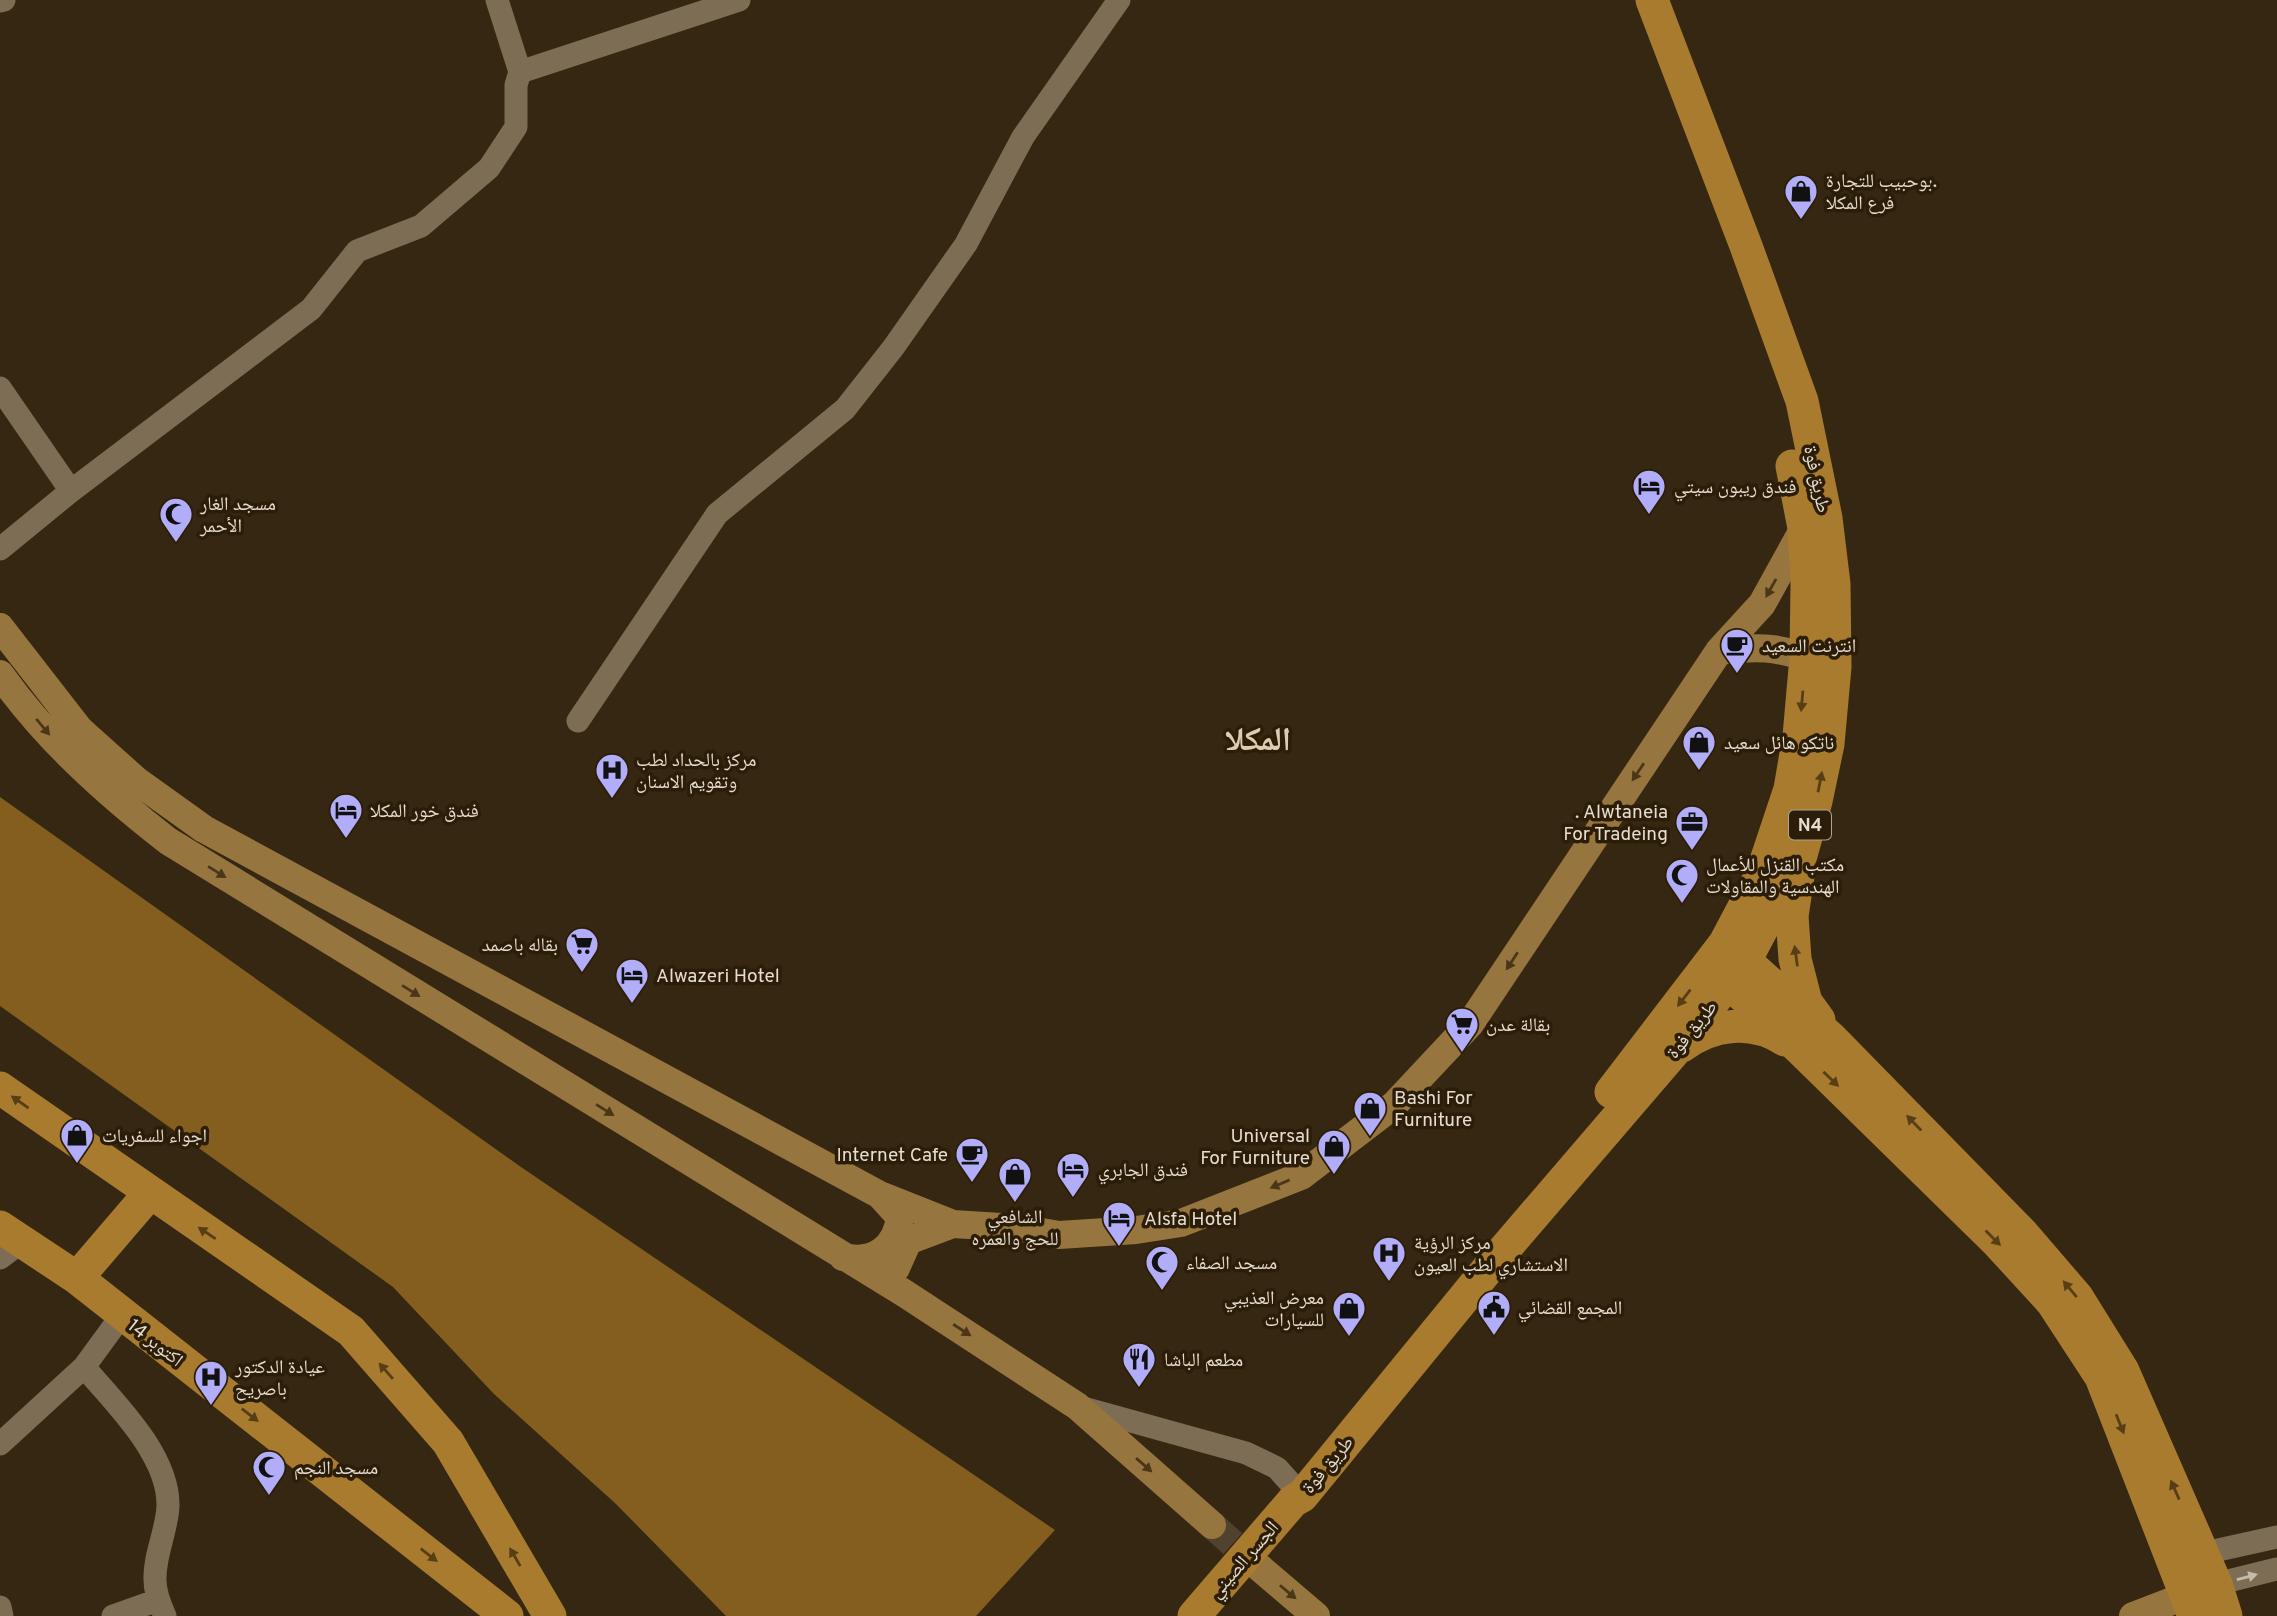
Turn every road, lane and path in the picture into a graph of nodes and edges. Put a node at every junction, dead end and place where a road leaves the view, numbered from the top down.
1 (496, 0) edge
2 (739, 0) edge
3 (1119, 0) edge
4 (1631, 0) edge
5 (1652, 0) edge
6 (520, 72) junction
7 (0, 388) edge
8 (71, 491) junction
9 (1804, 528) junction
10 (0, 549) edge
11 (0, 627) edge
12 (1719, 651) junction
13 (1820, 662) junction
14 (0, 674) edge
15 (578, 720) dead end
16 (1801, 855) junction
17 (1727, 962) junction
18 (1832, 1039) junction
19 (1801, 1050) junction
20 (1672, 1054) junction
21 (0, 1088) edge
22 (149, 1194) junction
23 (880, 1195) junction
24 (953, 1224) junction
25 (7, 1242) edge
26 (843, 1256) junction
27 (77, 1278) junction
28 (904, 1293) junction
29 (122, 1315) junction
30 (84, 1367) junction
31 (1077, 1406) junction
32 (0, 1444) edge
33 (1293, 1500) junction
34 (1212, 1525) tunnel mouth
35 (2277, 1537) edge
36 (2188, 1557) junction
37 (1259, 1568) tunnel mouth
38 (2277, 1569) edge
39 (2199, 1599) edge
40 (0, 1607) edge
41 (161, 1608) edge
42 (2, 1616) edge
43 (113, 1616) edge
44 (507, 1616) edge
45 (550, 1616) edge
46 (1194, 1616) edge
47 (1316, 1616) edge
48 (2133, 1616) edge
49 (2225, 1616) edge

1 - 6 street
2 - 6 street
3 - 15 street
4 - 9 highway, طريق فوة / N4
5 - 13 highway, طريق فوة / N4
6 - 8 street
7 - 8 street
8 - 10 street
9 -> 12 main road
9 - 13 highway, طريق فوة / N4
11 - 23 main road
12 - 13 main road
12 -> 24 main road
16 -> 13 highway, طريق فوة / N4
13 -> 17 highway, طريق فوة / N4
14 -> 26 main road
16 - 17 highway, طريق فوة / N4
18 -> 16 highway
17 - 18 highway
17 - 19 highway
17 - 20 highway, طريق فوة / N4
17 -> 33 highway, طريق فوة / N4
36 -> 18 highway
19 - 20 highway
19 -> 36 highway
20 - 33 highway, طريق فوة / N4
22 -> 21 highway
22 - 27 highway
45 -> 22 highway
23 - 24 main road
23 - 26 main road
24 - 28 main road
25 - 27 highway, 14 اكتوبر
26 - 28 main road
27 - 29 highway, 14 اكتوبر
28 -> 31 main road
29 - 30 street
29 -> 44 highway, 14 اكتوبر
30 - 32 street
30 - 41 street
31 - 33 street
31 -> 34 main road
33 - 46 highway, الجسر الصيني
35 - 36 street
36 - 39 highway
37 -> 47 main road
39 -> 38 street
39 - 48 main road
39 - 49 highway
40 - 42 street
41 - 43 street

